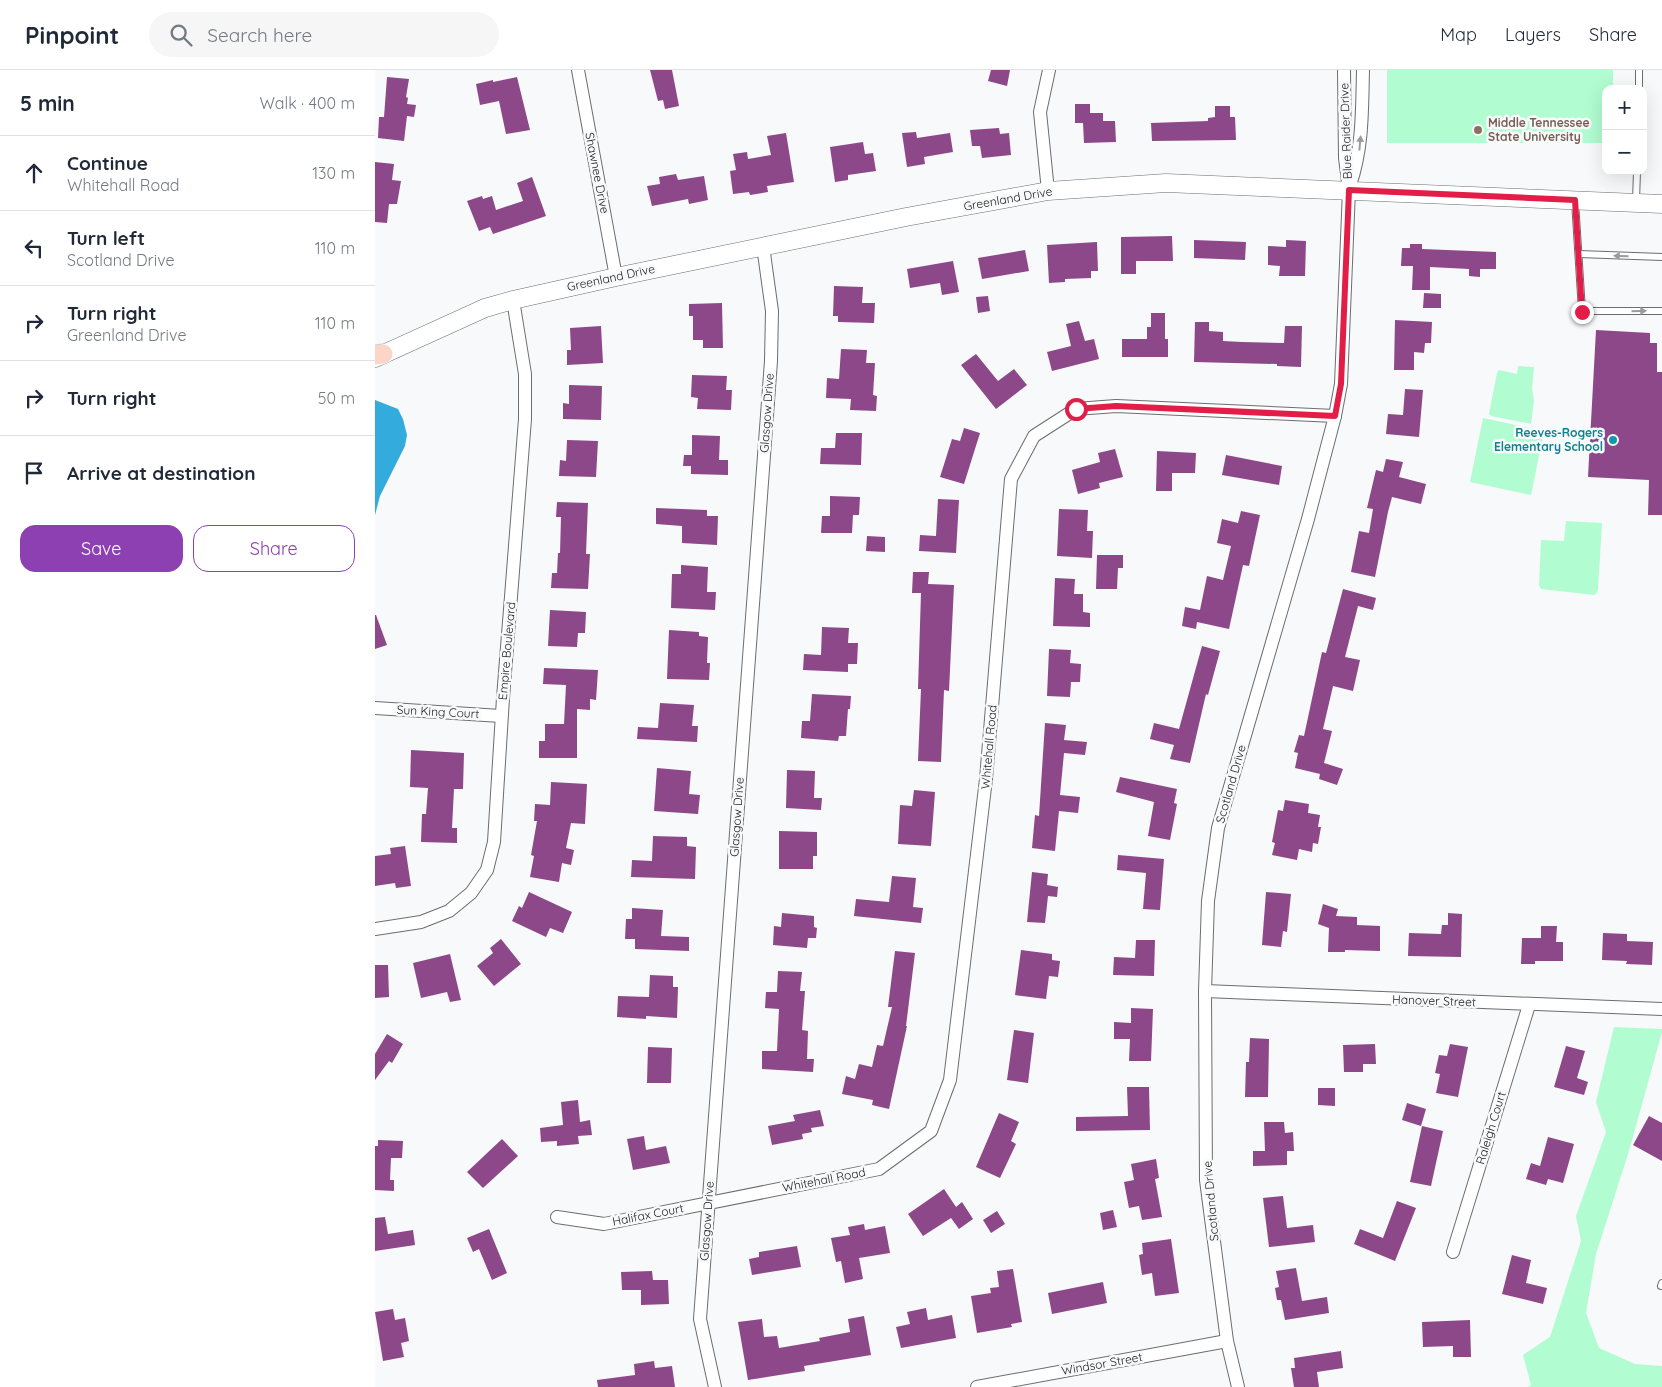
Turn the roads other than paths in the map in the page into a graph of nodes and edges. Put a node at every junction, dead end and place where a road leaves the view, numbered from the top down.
1 (578, 70) edge
2 (1049, 70) edge
3 (1344, 70) edge
4 (1363, 70) edge
5 (1639, 70) edge
6 (1639, 85) edge
7 (1637, 175) edge
8 (1349, 190) junction
9 (1048, 191) junction
10 (1575, 200) junction
11 (1636, 202) junction
12 (1662, 204) edge
13 (763, 246) junction
14 (1579, 254) junction
15 (1662, 257) edge
16 (616, 277) junction
17 (513, 300) junction
18 (1662, 311) edge
19 (378, 356) edge
20 (1335, 416) junction
21 (375, 708) edge
22 (501, 716) junction
23 (375, 929) edge
24 (1205, 991) junction
25 (1529, 1005) junction
26 (1662, 1009) edge
27 (709, 1202) junction
28 (557, 1217) dead end
29 (1453, 1252) dead end
30 (1227, 1341) junction
31 (715, 1387) edge
32 (977, 1387) edge
33 (1238, 1387) edge

1 - 16 street, Shawnee Drive
2 - 9 street
3 - 8 street, Blue Raider Drive
8 -> 4 street, Blue Raider Drive
5 - 6 lane
7 - 11 lane
8 - 9 street, Greenland Drive
8 - 10 street, Greenland Drive
8 - 20 street, Scotland Drive
9 - 13 street, Greenland Drive
10 - 11 street, Greenland Drive
10 - 14 lane
11 - 12 street, Greenland Drive
13 - 16 street, Greenland Drive
13 - 27 street, Glasgow Drive
15 -> 14 lane
14 -> 18 lane
16 - 17 street, Greenland Drive
17 - 19 street, Greenland Drive
17 - 22 street, Empire Boulevard
20 - 24 street, Scotland Drive
20 - 27 street, Whitehall Road
21 - 22 street, Sun King Court
22 - 23 street, Empire Boulevard
24 - 25 street, Hanover Street
24 - 30 street, Scotland Drive
25 - 26 street, Hanover Street
25 - 29 street, Raleigh Court
27 - 28 street, Halifax Court
27 - 31 street, Glasgow Drive
30 - 32 street, Windsor Street
30 - 33 street, Scotland Drive

